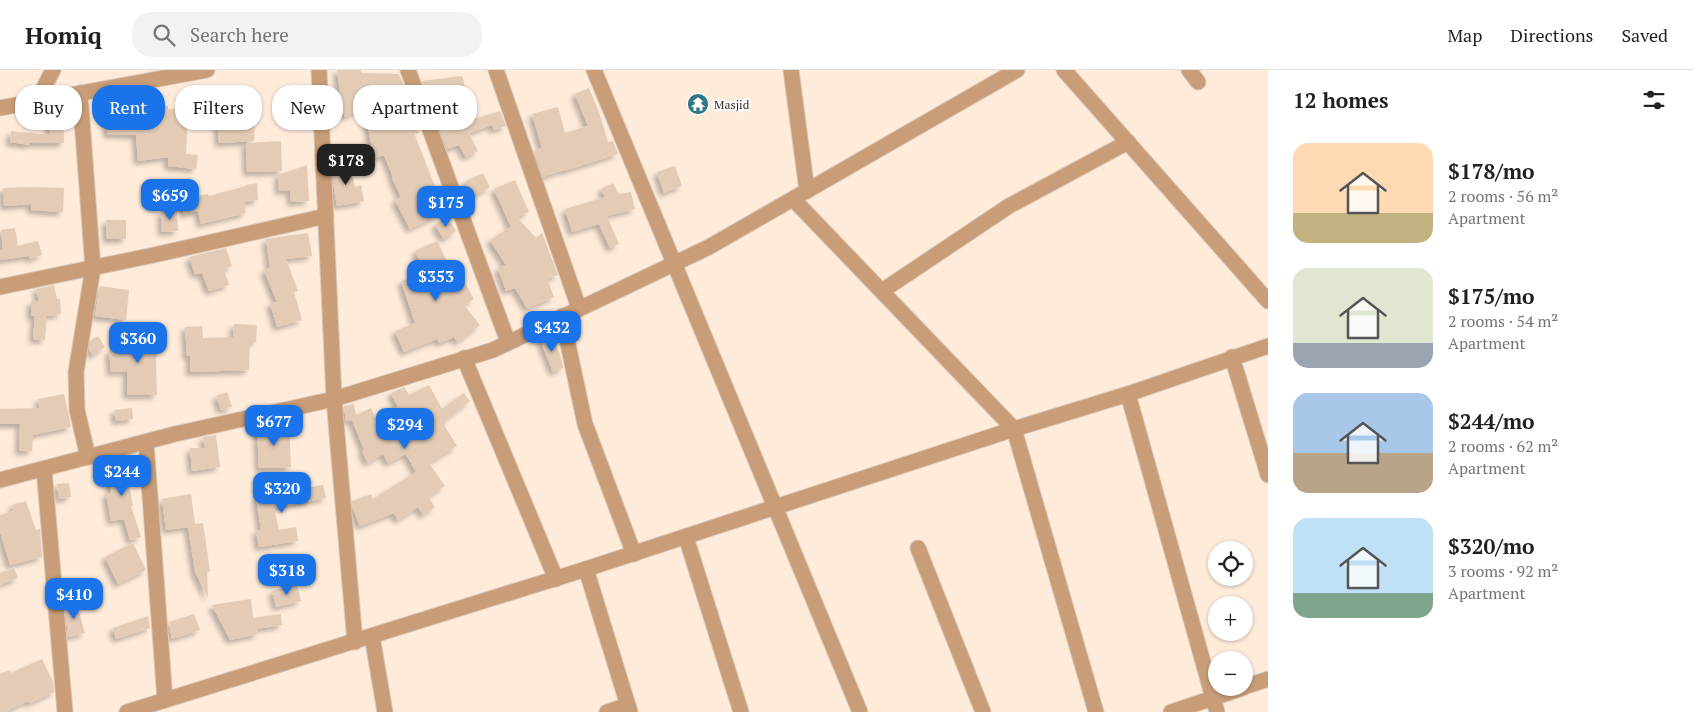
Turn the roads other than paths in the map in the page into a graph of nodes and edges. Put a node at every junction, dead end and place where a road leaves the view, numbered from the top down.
1 (53, 70) edge
2 (207, 70) edge
3 (319, 70) edge
4 (408, 70) edge
5 (496, 70) edge
6 (594, 70) edge
7 (792, 70) edge
8 (1017, 70) edge
9 (1064, 70) edge
10 (45, 85) edge
11 (82, 94) edge
12 (15, 105) edge
13 (0, 108) edge
14 (82, 121) edge
15 (1128, 142) junction
16 (807, 191) junction
17 (793, 199) junction
18 (326, 216) junction
19 (675, 263) junction
20 (93, 268) junction
21 (0, 287) edge
22 (882, 291) junction
23 (1268, 301) edge
24 (579, 308) junction
25 (562, 316) junction
26 (508, 342) junction
27 (1268, 346) edge
28 (1232, 357) junction
29 (464, 358) junction
30 (1128, 394) junction
31 (334, 399) junction
32 (1014, 429) junction
33 (146, 442) junction
34 (88, 457) junction
35 (44, 469) junction
36 (1268, 475) edge
37 (0, 480) edge
38 (774, 508) junction
39 (686, 537) junction
40 (918, 548) dead end
41 (634, 554) junction
42 (586, 569) junction
43 (556, 579) junction
44 (372, 636) junction
45 (354, 642) junction
46 (1268, 679) edge
47 (1253, 684) edge
48 (1229, 696) edge
49 (165, 700) junction
50 (1215, 705) edge
51 (629, 709) edge
52 (65, 712) edge
53 (127, 712) edge
54 (386, 712) edge
55 (607, 712) edge
56 (741, 712) edge
57 (860, 712) edge
58 (983, 712) edge
59 (1096, 712) edge
60 (1171, 712) edge

1 - 10 street
2 - 11 street
3 - 18 street
4 - 26 street
5 - 24 street
6 - 19 street
7 - 16 street
8 - 16 street
9 - 15 street
12 - 13 street
14 - 20 street
15 - 22 street
15 - 23 street
16 - 17 street
17 - 19 street
17 - 22 street
18 - 20 street
18 - 31 street
19 - 24 street
19 - 38 street
20 - 21 street
20 - 34 street
22 - 32 street
24 - 25 street
25 - 26 street
25 - 41 street
26 - 29 street
27 - 28 street
28 - 30 street
28 - 36 street
29 - 31 street
29 - 43 street
30 - 32 street
30 - 50 street
31 - 33 street
31 - 45 street
32 - 38 street
32 - 59 street
33 - 34 street
33 - 49 street
34 - 35 street
35 - 37 street
35 - 52 street
38 - 39 street
38 - 57 street
39 - 41 street
39 - 56 street
40 - 58 street
41 - 42 street
42 - 43 street
42 - 51 street
43 - 44 street
44 - 45 street
44 - 54 street
45 - 49 street
46 - 47 street
48 - 50 street
49 - 53 street
50 - 60 street
51 - 55 street

